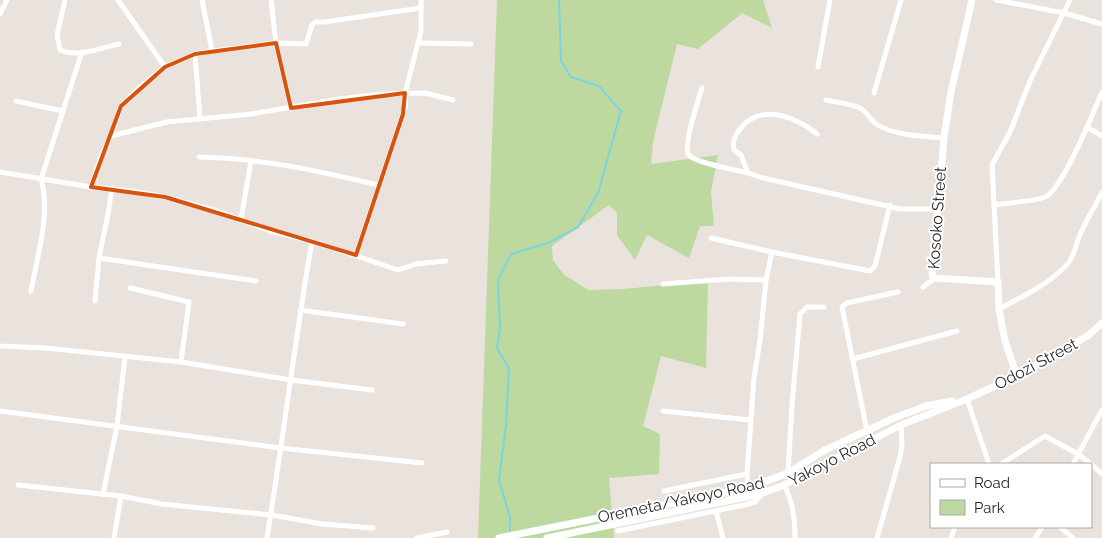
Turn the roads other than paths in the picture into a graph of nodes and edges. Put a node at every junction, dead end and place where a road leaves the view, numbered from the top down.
1 (7, 0) edge
2 (65, 0) edge
3 (118, 0) edge
4 (202, 0) edge
5 (271, 0) edge
6 (421, 0) edge
7 (830, 0) edge
8 (901, 0) edge
9 (972, 0) edge
10 (996, 0) edge
11 (1070, 0) edge
12 (420, 8) junction
13 (1064, 13) junction
14 (0, 14) edge
15 (1102, 24) edge
16 (276, 43) junction
17 (419, 43) junction
18 (119, 44) dead end
19 (471, 44) dead end
20 (212, 51) junction
21 (82, 52) junction
22 (195, 54) junction
23 (165, 67) junction
24 (818, 67) dead end
25 (702, 88) dead end
26 (1102, 92) edge
27 (405, 93) junction
28 (874, 94) dead end
29 (453, 100) dead end
30 (826, 100) dead end
31 (16, 101) dead end
32 (291, 108) junction
33 (63, 111) junction
34 (200, 119) junction
35 (1087, 127) junction
36 (817, 134) dead end
37 (111, 136) junction
38 (1102, 136) edge
39 (944, 138) junction
40 (199, 157) dead end
41 (251, 161) junction
42 (0, 172) edge
43 (748, 173) junction
44 (41, 180) junction
45 (378, 185) junction
46 (91, 187) junction
47 (112, 188) junction
48 (1102, 192) edge
49 (890, 205) junction
50 (995, 205) junction
51 (937, 209) junction
52 (240, 219) junction
53 (711, 238) dead end
54 (312, 241) junction
55 (772, 252) junction
56 (356, 255) junction
57 (98, 258) junction
58 (446, 261) dead end
59 (935, 278) junction
60 (766, 280) junction
61 (256, 281) dead end
62 (998, 282) junction
63 (663, 284) dead end
64 (923, 287) dead end
65 (130, 288) dead end
66 (32, 291) dead end
67 (898, 292) dead end
68 (95, 301) dead end
69 (824, 307) dead end
70 (1000, 309) junction
71 (300, 310) junction
72 (402, 324) dead end
73 (1101, 326) edge
74 (957, 331) dead end
75 (0, 346) edge
76 (125, 357) junction
77 (853, 358) junction
78 (181, 362) junction
79 (1017, 376) junction
80 (291, 380) junction
81 (372, 390) dead end
82 (967, 399) junction
83 (1102, 410) edge
84 (0, 411) edge
85 (663, 411) dead end
86 (750, 420) junction
87 (901, 425) junction
88 (117, 426) junction
89 (867, 431) junction
90 (281, 448) junction
91 (1078, 454) junction
92 (422, 463) dead end
93 (989, 463) edge
94 (1003, 463) edge
95 (1074, 463) edge
96 (1090, 463) edge
97 (1092, 465) edge
98 (788, 473) junction
99 (747, 474) junction
100 (1102, 474) edge
101 (18, 485) dead end
102 (784, 485) junction
103 (748, 488) junction
104 (664, 491) dead end
105 (763, 493) junction
106 (103, 494) junction
107 (121, 496) junction
108 (716, 511) junction
109 (271, 515) junction
110 (373, 528) dead end
111 (1061, 528) edge
112 (618, 531) dead end
113 (447, 532) dead end
114 (114, 538) edge
115 (267, 538) edge
116 (417, 538) edge
117 (499, 538) edge
118 (547, 538) edge
119 (723, 538) edge
120 (795, 538) edge
121 (877, 538) edge
122 (1073, 538) edge

1 - 14 street
2 - 21 street
3 - 23 street
4 - 20 street
5 - 16 street
6 - 12 street
7 - 24 street
8 - 28 street
9 - 39 main road, Kosoko Street
10 - 13 street
11 - 13 street
12 - 16 street
12 - 17 street
13 - 15 street
13 - 50 street
16 - 20 street
16 - 32 street
17 - 19 street
17 - 27 street
18 - 21 street
20 - 22 street
21 - 33 street
22 - 23 street
22 - 34 street
23 - 37 street
25 - 43 street
26 - 35 street
27 - 29 street
27 - 32 street
27 - 45 street
30 - 39 street
31 - 33 street
32 - 34 street
33 - 44 street
34 - 37 street
35 - 38 street
35 - 50 street
36 - 43 street
37 - 46 street
39 - 51 main road, Kosoko Street
40 - 41 street
41 - 45 street
41 - 52 street
42 - 44 street
43 - 49 street
44 - 46 street
44 - 66 street
45 - 56 street
46 - 47 street
47 - 52 street
47 - 57 street
48 - 70 street
49 - 51 street
49 - 55 street
50 - 62 street
51 - 59 main road, Kosoko Street
52 - 54 street
53 - 55 street
54 - 56 street
54 - 71 street
55 - 60 street
56 - 58 street
57 - 61 street
57 - 68 street
59 - 62 main road, Kosoko Street
59 - 64 street
60 - 63 street
60 - 86 street
62 - 70 main road
65 - 78 street
67 - 77 street
69 - 98 street
70 - 79 main road
71 - 72 street
71 - 80 street
73 - 79 main road, Odozi Street
74 - 77 street
75 - 76 street
76 - 78 street
76 - 88 street
77 - 89 street
78 - 80 street
79 - 82 main road, Odozi Street
80 - 81 street
80 - 90 street
82 - 87 main road, Yakoyo Road
82 - 89 main road, Oremeta/Yakoyo Road
82 - 93 street
83 - 91 street
84 - 88 street
85 - 86 street
86 - 99 street
87 - 102 main road, Yakoyo Road
87 - 121 street
88 - 90 street
88 - 106 street
89 - 98 main road, Oremeta/Yakoyo Road
90 - 92 street
90 - 109 street
91 - 94 street
91 - 95 street
91 - 96 street
97 - 100 street
98 - 103 main road, Oremeta/Yakoyo Road
99 - 103 street
99 - 104 street
101 - 106 street
102 - 105 main road, Yakoyo Road
102 - 120 street
103 - 117 main road, Oremeta/Yakoyo Road
105 - 108 street
105 - 118 main road, Yakoyo Road
106 - 107 street
107 - 109 street
107 - 114 street
108 - 112 street
108 - 119 street
109 - 110 street
109 - 115 street
111 - 122 street
113 - 116 street

